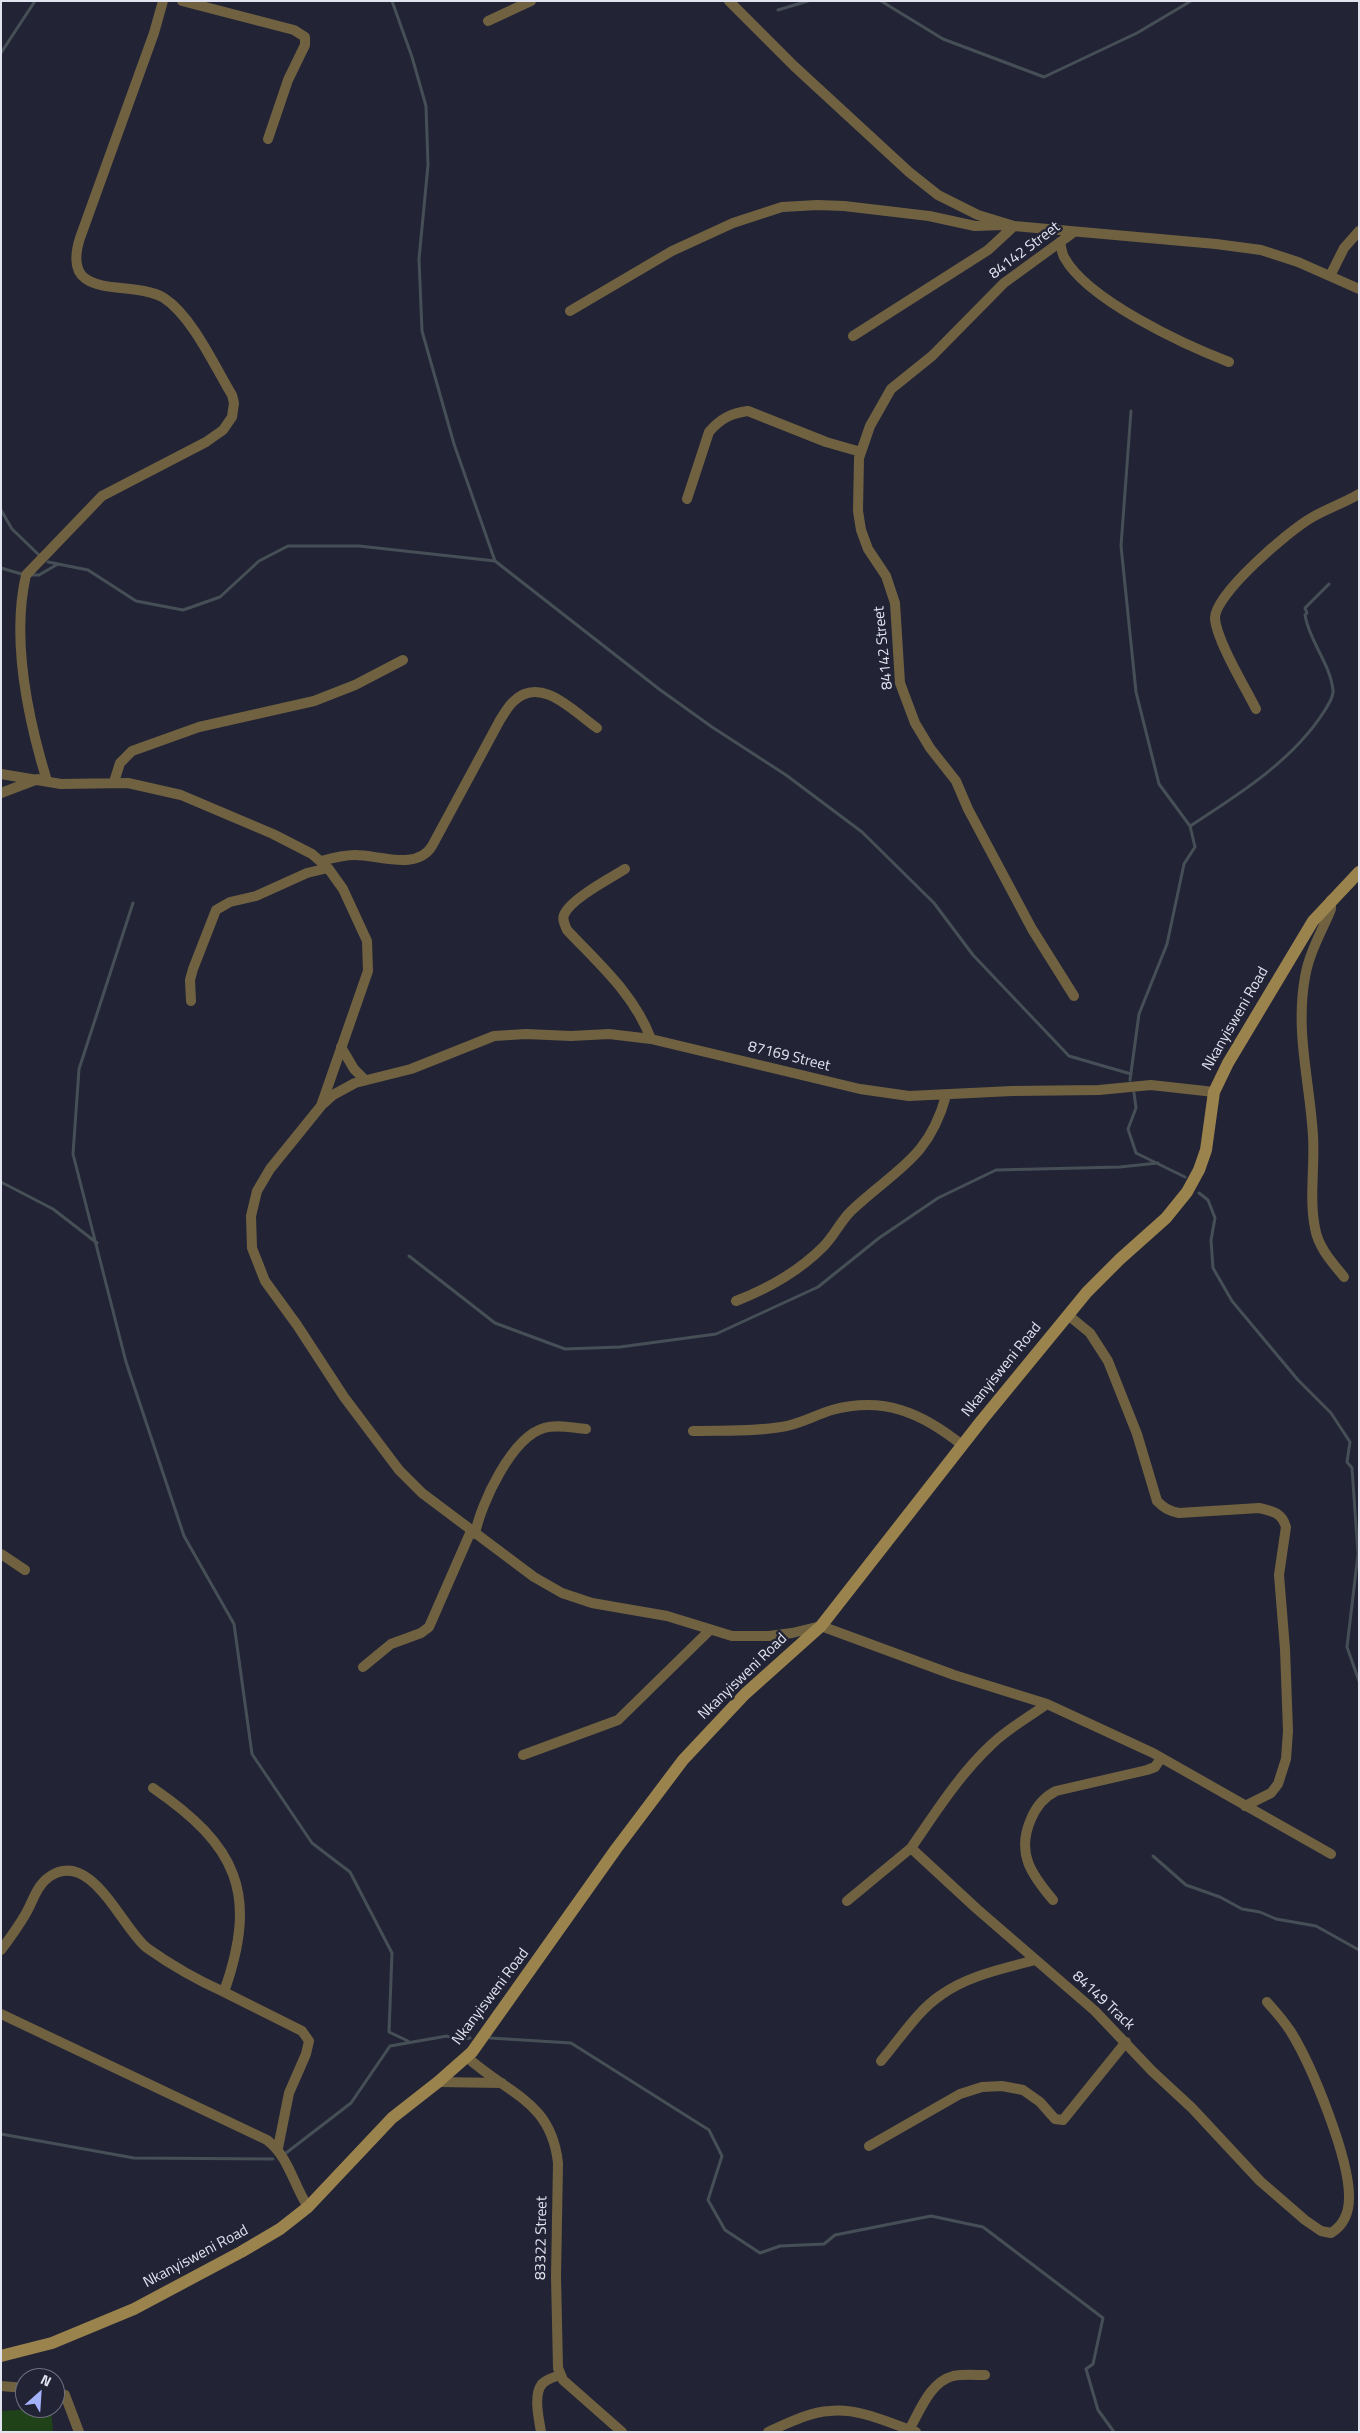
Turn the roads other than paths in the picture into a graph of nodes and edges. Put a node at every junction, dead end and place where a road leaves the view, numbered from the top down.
1 (163, 1) edge
2 (182, 1) edge
3 (531, 1) edge
4 (729, 1) edge
5 (488, 21) dead end
6 (268, 139) dead end
7 (1010, 226) junction
8 (1359, 231) edge
9 (1074, 232) junction
10 (1060, 242) junction
11 (1330, 276) junction
12 (1359, 289) edge
13 (570, 311) dead end
14 (853, 336) dead end
15 (1229, 362) dead end
16 (862, 452) junction
17 (1359, 494) edge
18 (687, 499) dead end
19 (403, 660) dead end
20 (1256, 710) dead end
21 (597, 728) dead end
22 (1, 774) edge
23 (42, 780) junction
24 (114, 782) junction
25 (1, 793) edge
26 (324, 864) junction
27 (625, 869) dead end
28 (1359, 872) edge
29 (1331, 899) junction
30 (1074, 996) dead end
31 (191, 1001) dead end
32 (651, 1039) junction
33 (341, 1047) junction
34 (365, 1080) junction
35 (1214, 1092) junction
36 (946, 1096) junction
37 (321, 1106) junction
38 (1344, 1277) dead end
39 (736, 1301) dead end
40 (1068, 1315) junction
41 (586, 1429) dead end
42 (693, 1431) dead end
43 (962, 1445) junction
44 (473, 1532) junction
45 (1, 1554) edge
46 (25, 1570) dead end
47 (821, 1626) junction
48 (710, 1630) junction
49 (363, 1667) dead end
50 (1047, 1704) junction
51 (524, 1756) dead end
52 (1161, 1758) junction
53 (153, 1788) dead end
54 (1245, 1806) junction
55 (912, 1848) junction
56 (1332, 1854) dead end
57 (1053, 1900) dead end
58 (847, 1901) dead end
59 (1, 1950) edge
60 (1035, 1960) junction
61 (224, 1992) junction
62 (1267, 2002) dead end
63 (1, 2014) edge
64 (1126, 2042) junction
65 (467, 2057) junction
66 (881, 2061) dead end
67 (438, 2082) junction
68 (502, 2083) junction
69 (869, 2146) dead end
70 (278, 2148) junction
71 (308, 2207) junction
72 (1, 2356) edge
73 (560, 2375) junction
74 (985, 2375) dead end
75 (1, 2386) edge
76 (15, 2387) edge
77 (65, 2395) edge
78 (913, 2431) edge
79 (79, 2432) edge
80 (541, 2432) edge
81 (622, 2432) edge
82 (768, 2432) edge

1 - 23 street
2 - 6 street
3 - 5 street
4 - 7 street
7 - 9 street
7 - 13 street
7 - 14 street
8 - 11 street
9 - 10 street, 84142 Street
9 - 11 street
10 - 15 street
10 - 16 street, 84142 Street
11 - 12 street
16 - 18 street
16 - 30 street, 84142 Street
17 - 20 street
19 - 24 street
21 - 26 street
22 - 23 street
23 - 24 street
23 - 25 street
24 - 26 street
26 - 31 street
26 - 33 street
27 - 32 street
28 - 29 street, Nkanyisweni Road
29 - 35 street, Nkanyisweni Road
29 - 38 street
32 - 34 street, 87169 Street
32 - 36 street, 87169 Street
33 - 34 street
33 - 37 street
34 - 37 street, 87169 Street
35 - 36 street, 87169 Street
35 - 40 street, Nkanyisweni Road
36 - 39 street
37 - 44 street
40 - 43 street, Nkanyisweni Road
40 - 54 street
41 - 44 street
42 - 43 street
43 - 47 street, Nkanyisweni Road
44 - 48 street
44 - 49 street
45 - 46 street
47 - 48 street
47 - 50 street
47 - 65 street, Nkanyisweni Road
48 - 51 street
50 - 52 street
50 - 55 street
52 - 54 street
52 - 57 street
53 - 61 street
54 - 56 street
55 - 58 street
55 - 60 street, 84149 Track
59 - 61 street
60 - 64 street, 84149 Track
60 - 66 street
61 - 70 street
62 - 64 street, 84149 Track
63 - 70 street
64 - 69 street
65 - 67 street, Nkanyisweni Road
65 - 68 street, 83322 Street
67 - 68 street
67 - 71 street, Nkanyisweni Road
68 - 73 street, 83322 Street
70 - 71 street
71 - 72 street, Nkanyisweni Road
73 - 80 street
73 - 81 street
74 - 78 street
75 - 76 street
77 - 79 street
78 - 82 street

